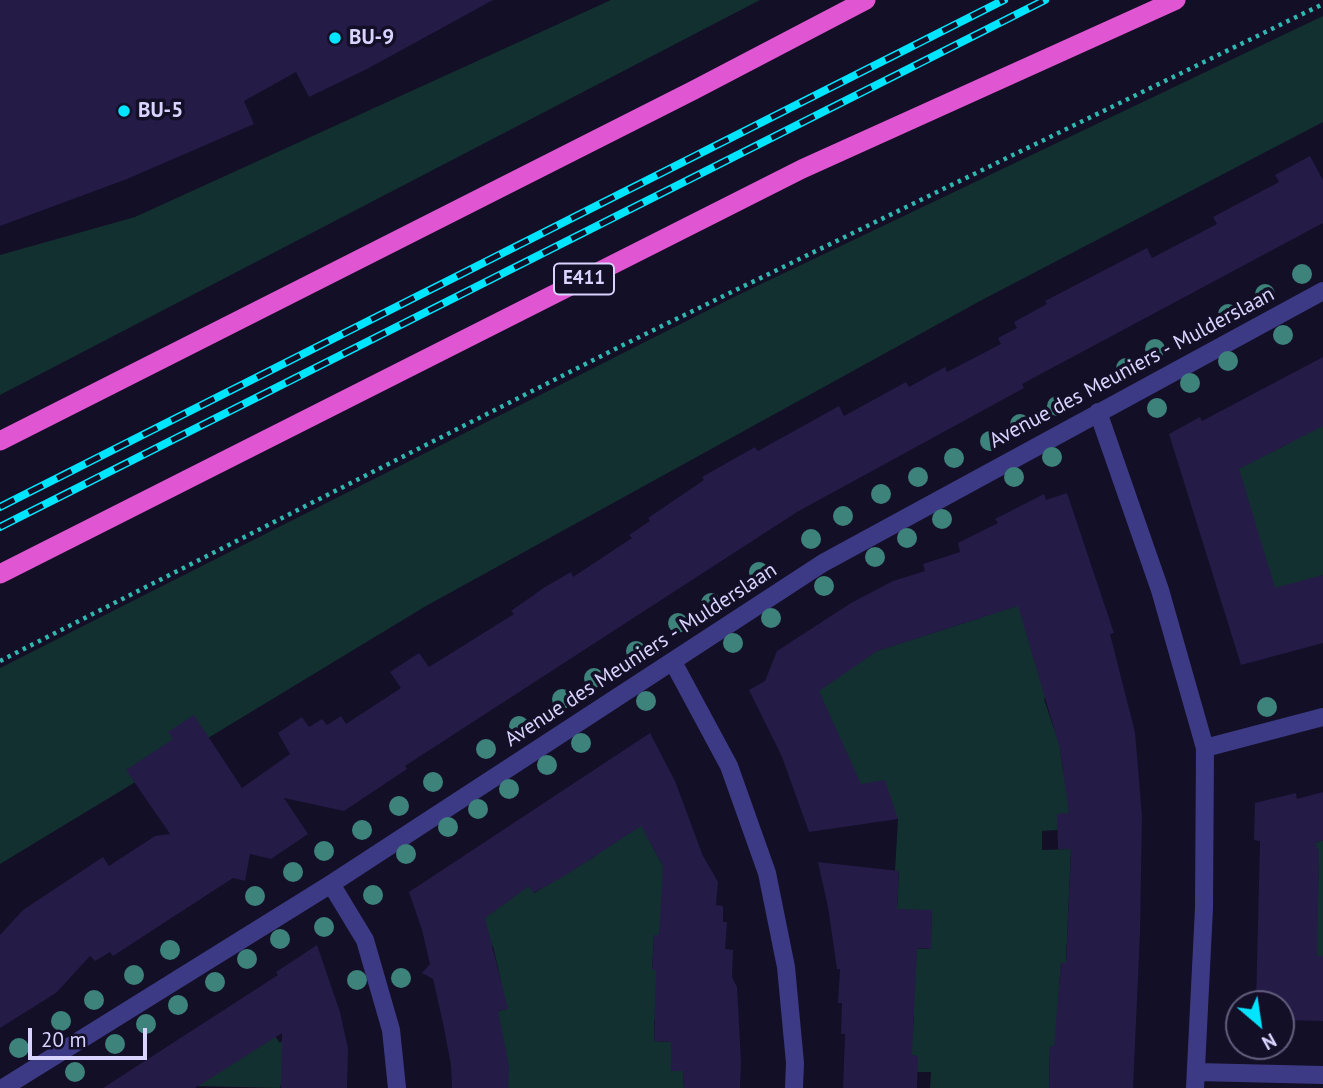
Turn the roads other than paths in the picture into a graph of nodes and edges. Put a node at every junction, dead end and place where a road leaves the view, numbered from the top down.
1 (866, 0) edge
2 (1175, 0) edge
3 (1323, 291) edge
4 (1098, 412) junction
5 (0, 441) edge
6 (0, 574) edge
7 (673, 662) junction
8 (1323, 717) edge
9 (1205, 748) junction
10 (331, 884) junction
11 (1323, 1074) edge
12 (1196, 1080) edge
13 (3, 1088) edge
14 (397, 1088) edge
15 (794, 1088) edge

1 - 5 highway
2 - 6 highway, E411
3 - 4 street, Avenue des Meuniers - Mulderslaan
4 - 7 street, Avenue des Meuniers - Mulderslaan
4 - 9 street
7 - 10 street, Avenue des Meuniers - Mulderslaan
7 - 15 street
8 - 9 street
9 - 12 street
10 - 13 street, Avenue des Meuniers - Mulderslaan
10 - 14 street
11 - 12 street

